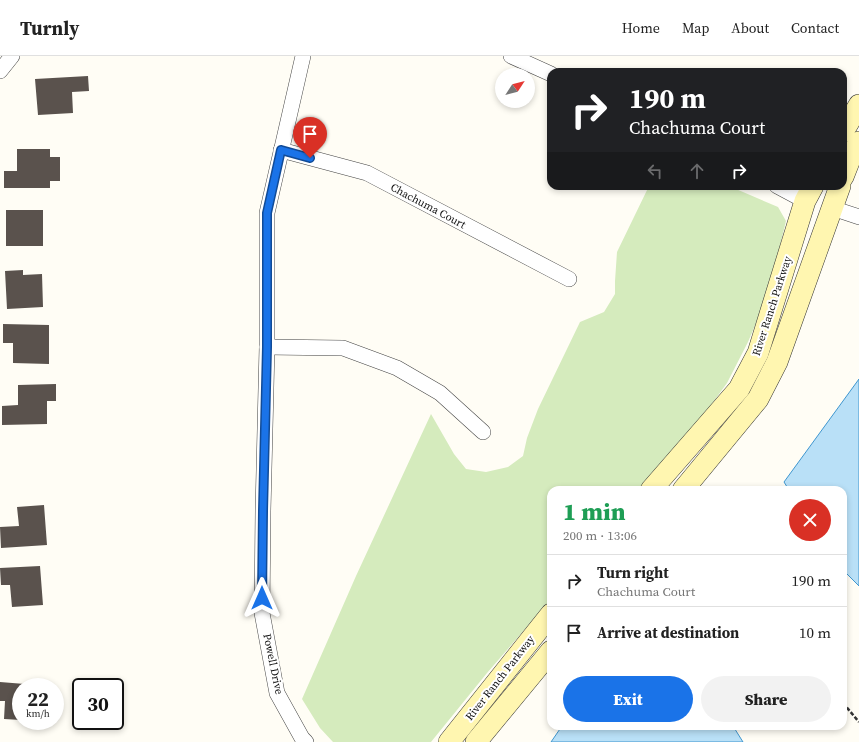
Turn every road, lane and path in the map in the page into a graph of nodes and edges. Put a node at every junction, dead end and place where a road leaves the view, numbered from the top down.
1 (12, 56) edge
2 (303, 56) edge
3 (511, 56) edge
4 (0, 71) edge
5 (547, 72) edge
6 (859, 105) edge
7 (847, 125) edge
8 (859, 142) edge
9 (281, 150) junction
10 (847, 167) edge
11 (795, 190) edge
12 (839, 190) edge
13 (809, 193) edge
14 (832, 208) junction
15 (859, 217) edge
16 (569, 279) dead end
17 (267, 347) junction
18 (483, 432) dead end
19 (654, 486) edge
20 (687, 486) edge
21 (547, 619) edge
22 (547, 656) edge
23 (847, 708) edge
24 (859, 722) edge
25 (306, 742) edge
26 (449, 742) edge
27 (476, 742) edge

1 - 4 street
2 - 9 street, Powell Drive
3 - 5 street
6 - 7 street
8 - 10 street
9 - 16 street, Chachuma Court
9 - 17 street, Powell Drive
11 - 13 street
12 - 14 street, River Ranch Parkway
13 - 19 street, River Ranch Parkway
14 - 15 street
14 - 20 street, River Ranch Parkway
17 - 18 street
17 - 25 street, Powell Drive
21 - 26 street, River Ranch Parkway
22 - 27 street, River Ranch Parkway
23 - 24 path

